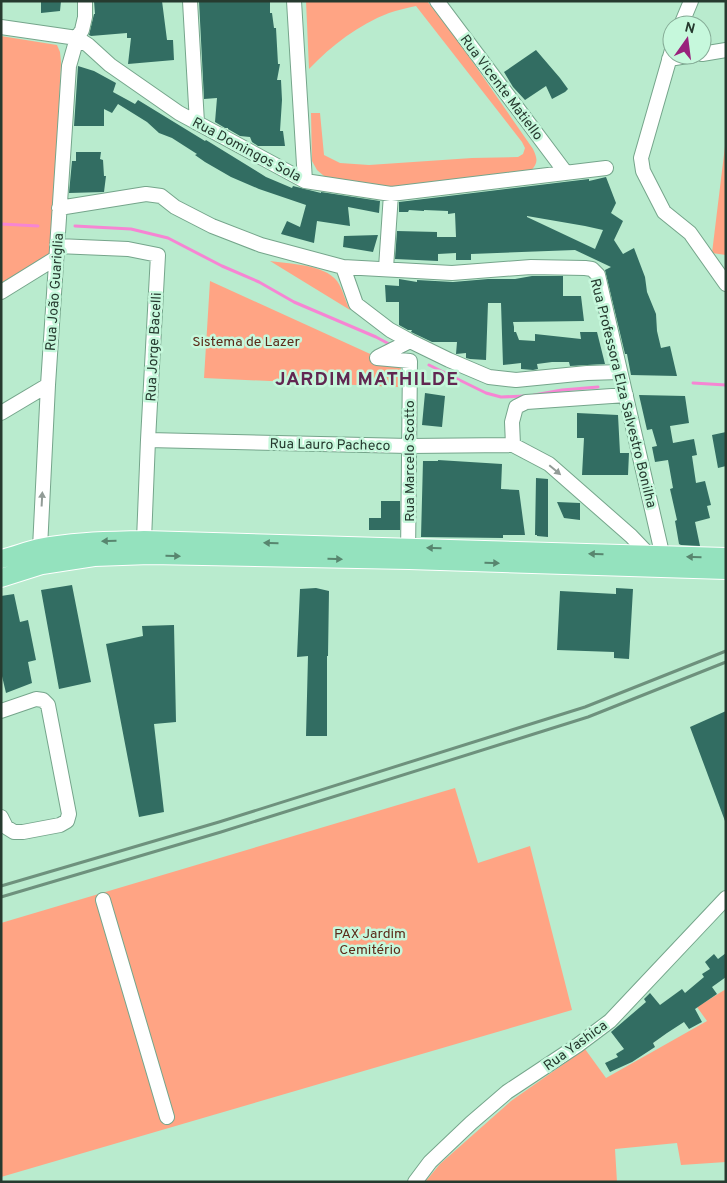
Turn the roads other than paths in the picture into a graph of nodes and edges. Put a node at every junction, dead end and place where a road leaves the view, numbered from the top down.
1 (84, 1) edge
2 (190, 1) edge
3 (294, 1) edge
4 (437, 1) edge
5 (690, 1) edge
6 (685, 15) edge
7 (1, 27) edge
8 (78, 38) junction
9 (726, 50) edge
10 (712, 52) edge
11 (667, 65) edge
12 (198, 123) junction
13 (606, 168) dead end
14 (566, 173) junction
15 (305, 181) junction
16 (391, 194) junction
17 (59, 208) junction
18 (57, 252) junction
19 (343, 267) junction
20 (386, 268) junction
21 (34, 272) junction
22 (55, 283) junction
23 (726, 284) edge
24 (1, 292) edge
25 (410, 341) junction
26 (620, 372) junction
27 (48, 385) junction
28 (626, 395) junction
29 (20, 402) junction
30 (1, 413) edge
31 (46, 414) junction
32 (148, 440) junction
33 (513, 445) junction
34 (409, 446) junction
35 (144, 540) junction
36 (40, 548) junction
37 (408, 549) junction
38 (726, 558) edge
39 (1, 559) edge
40 (658, 560) junction
41 (726, 570) edge
42 (20, 571) junction
43 (1, 578) edge
44 (1, 711) edge
45 (1, 817) edge
46 (726, 898) edge
47 (103, 900) dead end
48 (166, 1116) dead end
49 (415, 1182) edge

1 - 8 street, Rua João Guariglia
2 - 12 street
3 - 15 street
4 - 14 street, Rua Vicente Matiello
5 - 6 street
7 - 8 street
8 - 12 street, Rua Domingos Sola
8 - 17 street, Rua João Guariglia
9 - 10 street
11 - 23 street
12 - 15 street, Rua Domingos Sola
13 - 14 street, Rua Domingos Sola
14 - 16 street, Rua Domingos Sola
15 - 16 street, Rua Domingos Sola
16 - 20 street
17 - 18 street, Rua João Guariglia
17 - 19 street, Rua Professora Elza Salvestro Bonilha
18 - 21 street
18 - 22 street, Rua João Guariglia
18 - 32 street, Rua Jorge Bacelli
19 - 20 street, Rua Professora Elza Salvestro Bonilha
19 - 25 street
20 - 26 street, Rua Professora Elza Salvestro Bonilha
21 - 22 street
21 - 24 street
22 - 27 street, Rua João Guariglia
25 - 26 street
25 - 34 street, Rua Marcelo Scotto
26 - 28 street, Rua Professora Elza Salvestro Bonilha
27 - 29 street
27 - 31 street, Rua João Guariglia
28 - 33 street
28 - 40 street, Rua Professora Elza Salvestro Bonilha
29 - 30 street
29 - 31 street
36 -> 31 street, Rua João Guariglia
32 - 34 street, Rua Lauro Pacheco
32 - 35 street, Rua Jorge Bacelli
33 - 34 street, Rua Lauro Pacheco
33 -> 40 street
34 - 37 street, Rua Marcelo Scotto
35 -> 36 main road
37 -> 35 main road
36 - 39 main road
36 - 42 main road
37 - 40 main road
42 -> 37 main road
38 -> 40 main road
40 - 41 main road
42 - 43 main road
44 - 45 street
46 - 49 street, Rua Yashica
47 - 48 street

